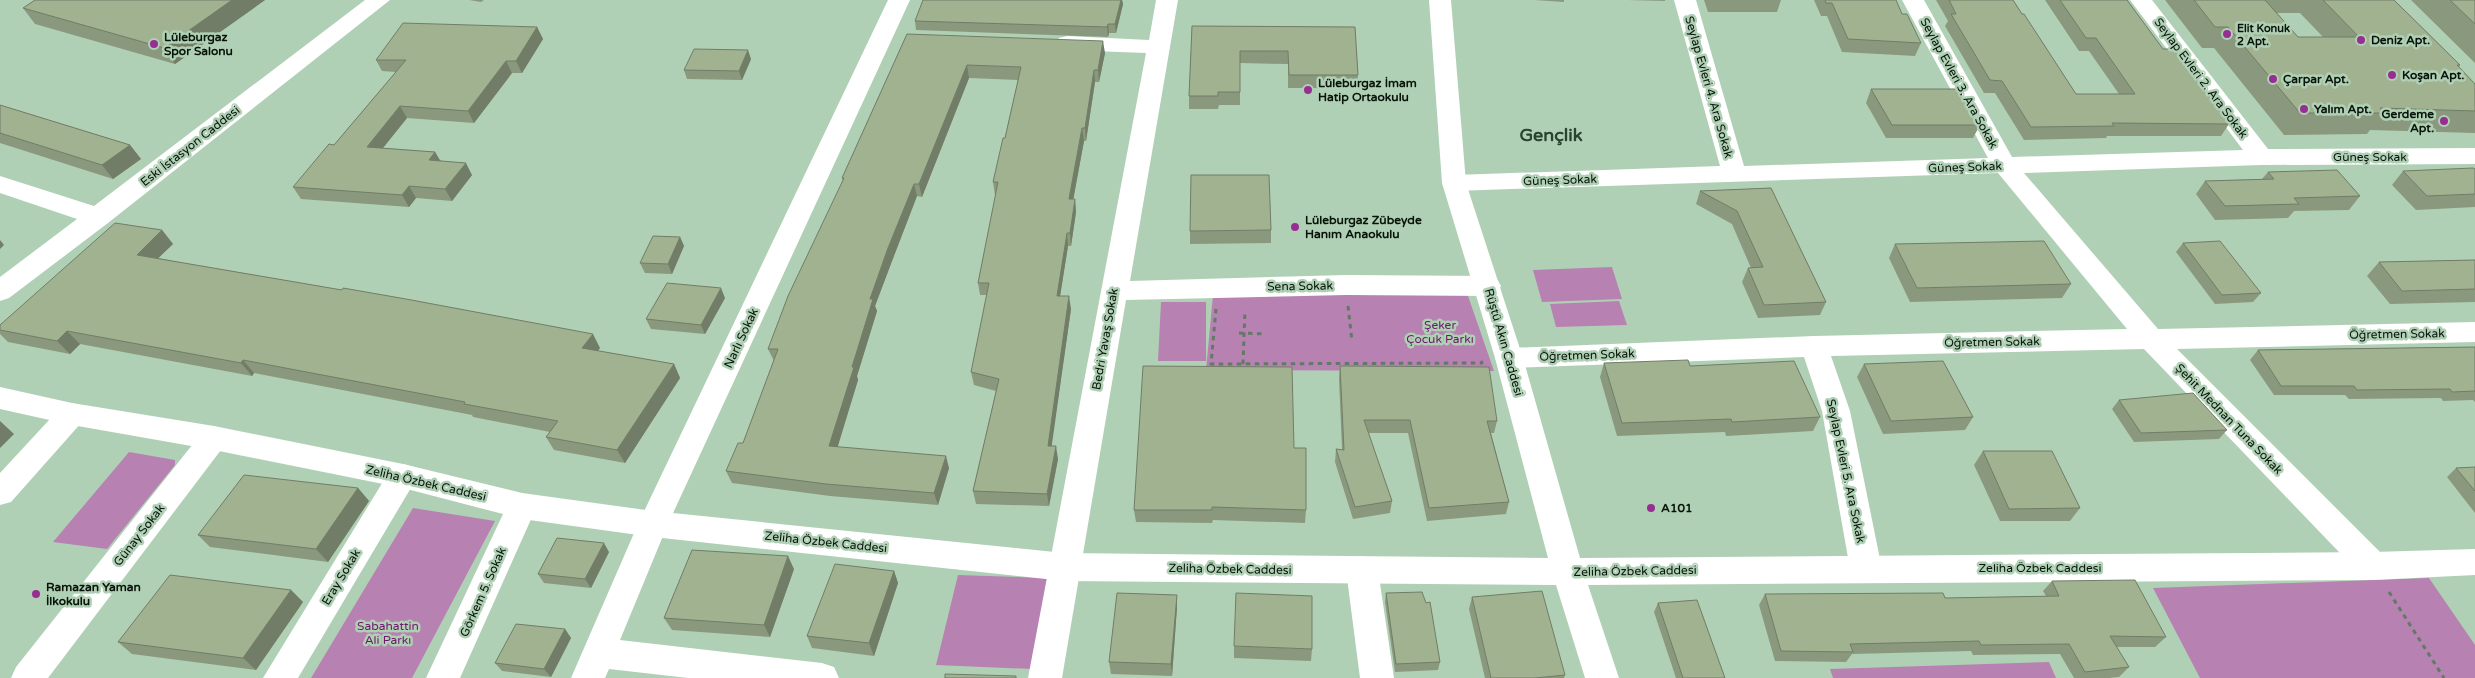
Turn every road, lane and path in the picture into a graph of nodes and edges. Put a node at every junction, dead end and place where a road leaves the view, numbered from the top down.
1 (379, 0) edge
2 (899, 0) edge
3 (1167, 0) edge
4 (1440, 0) edge
5 (1685, 0) edge
6 (1913, 0) edge
7 (2141, 0) edge
8 (1050, 43) edge
9 (1158, 47) junction
10 (2475, 156) edge
11 (2260, 157) junction
12 (2005, 166) junction
13 (1734, 174) junction
14 (1454, 183) junction
15 (0, 184) edge
16 (99, 216) junction
17 (1488, 286) junction
18 (1212, 287) junction
19 (0, 291) edge
20 (1113, 291) junction
21 (1339, 304) dead end
22 (1348, 304) junction
23 (1358, 304) dead end
24 (1245, 305) dead end
25 (2475, 332) edge
26 (1238, 333) dead end
27 (1244, 333) junction
28 (1266, 334) dead end
29 (2151, 339) junction
30 (1352, 341) dead end
31 (1814, 346) junction
32 (1479, 355) dead end
33 (1509, 358) junction
34 (1243, 364) junction
35 (0, 398) edge
36 (72, 414) junction
37 (214, 438) junction
38 (403, 476) junction
39 (0, 493) edge
40 (522, 506) junction
41 (653, 524) junction
42 (2475, 562) edge
43 (2372, 566) junction
44 (1064, 567) junction
45 (1866, 569) junction
46 (1362, 570) junction
47 (1568, 572) junction
48 (594, 666) edge
49 (28, 678) edge
50 (280, 678) edge
51 (443, 678) edge
52 (822, 678) edge
53 (1045, 678) edge
54 (1377, 678) edge
55 (1602, 678) edge
56 (2444, 678) edge

1 - 16 street, Eski İstasyon Caddesi
2 - 41 street, Narlı Sokak
3 - 9 street, Bedri Yavaş Sokak
4 - 14 street, Rüştü Akın Caddesi
5 - 13 street, Seylap Evleri 4. Ara Sokak
6 - 12 street, Seylap Evleri 3. Ara Sokak
7 - 11 street, Seylap Evleri 2. Ara Sokak
8 - 9 street
9 - 20 street, Bedri Yavaş Sokak
10 - 11 street, Güneş Sokak
11 - 12 street, Güneş Sokak
12 - 13 street, Güneş Sokak
12 - 29 street, Şehit Mednan Tuna Sokak
13 - 14 street, Güneş Sokak
14 - 17 street, Rüştü Akın Caddesi
15 - 16 street
16 - 19 street, Eski İstasyon Caddesi
17 - 18 street, Sena Sokak
17 - 33 street, Rüştü Akın Caddesi
18 - 20 street, Sena Sokak
18 - 34 path
20 - 44 street, Bedri Yavaş Sokak
21 - 22 path
22 - 23 path
22 - 30 path
24 - 27 path
25 - 29 street, Öğretmen Sokak
26 - 27 path
27 - 28 path
27 - 34 path
29 - 31 street, Öğretmen Sokak
29 - 43 street, Şehit Mednan Tuna Sokak
31 - 33 street, Öğretmen Sokak
31 - 45 street, Seylap Evleri 5. Ara Sokak
32 - 34 path
33 - 47 street, Rüştü Akın Caddesi
35 - 36 street, Zeliha Özbek Caddesi
36 - 37 street, Zeliha Özbek Caddesi
36 - 39 street
37 - 38 street, Zeliha Özbek Caddesi
37 - 49 street, Günay Sokak
38 - 40 street, Zeliha Özbek Caddesi
38 - 50 street, Eray Sokak
40 - 41 street, Zeliha Özbek Caddesi
40 - 51 street, Görkem 5. Sokak
41 - 44 street, Zeliha Özbek Caddesi
41 - 48 street, Narlı Sokak
42 - 43 street, Zeliha Özbek Caddesi
43 - 45 street, Zeliha Özbek Caddesi
43 - 56 path
44 - 46 street, Zeliha Özbek Caddesi
44 - 53 street, Bedri Yavaş Sokak
45 - 47 street, Zeliha Özbek Caddesi
46 - 47 street, Zeliha Özbek Caddesi
46 - 54 street
47 - 55 street, Rüştü Akın Caddesi
48 - 52 street

